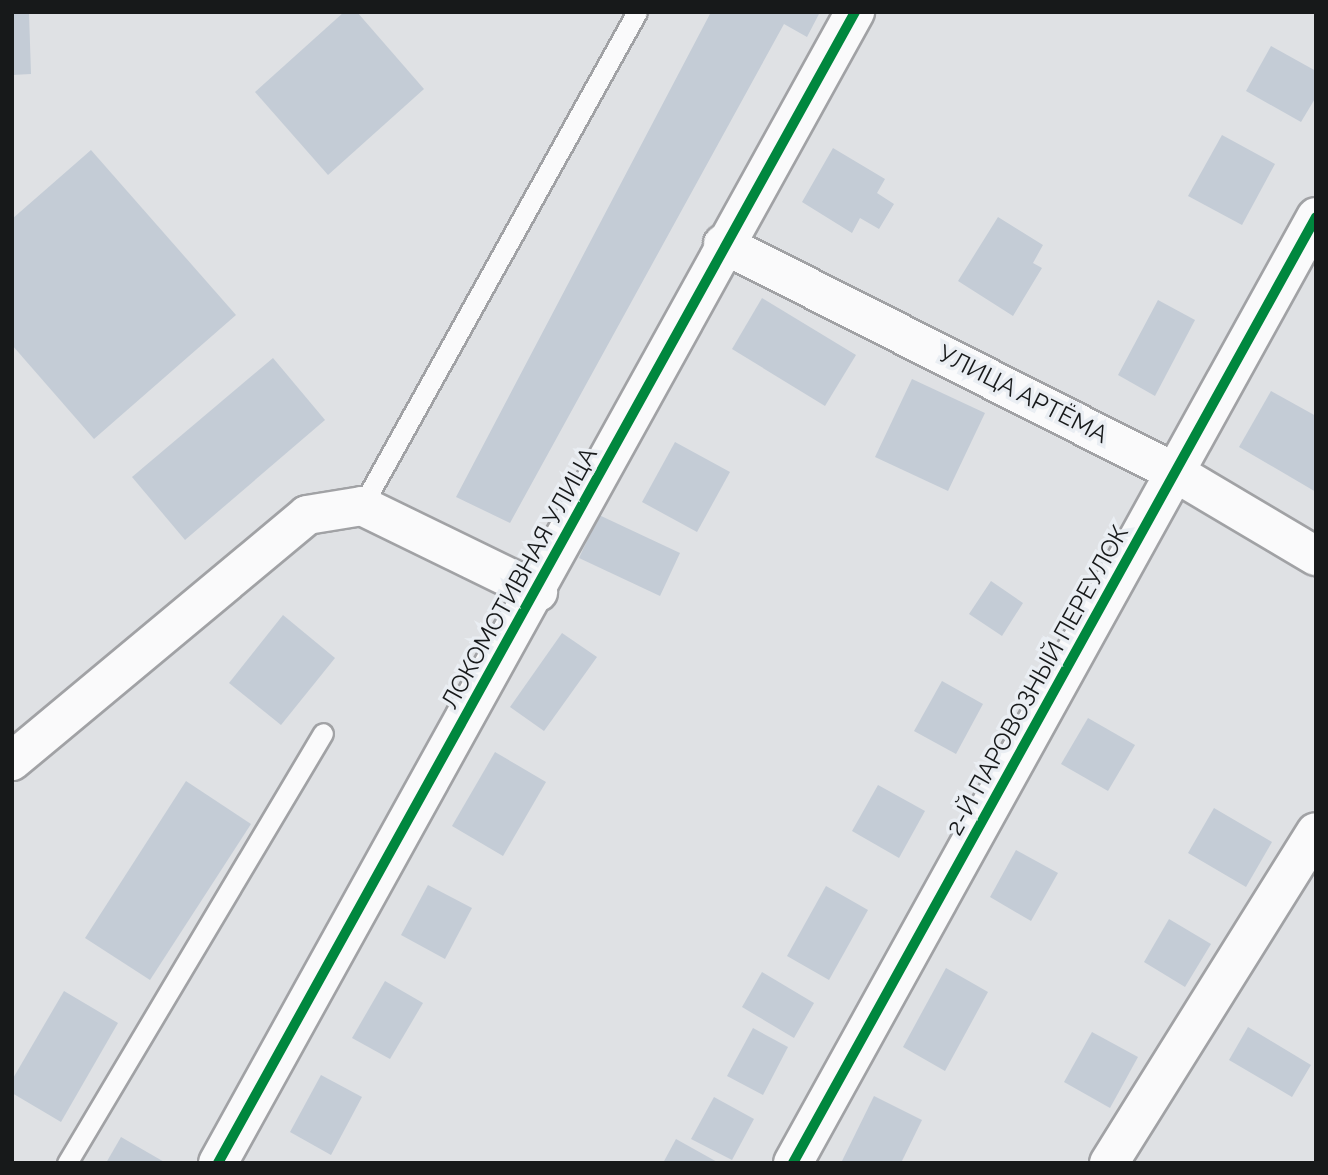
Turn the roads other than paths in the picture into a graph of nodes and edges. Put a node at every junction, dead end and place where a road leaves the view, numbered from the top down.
1 (636, 12) edge
2 (855, 12) edge
3 (1316, 216) edge
4 (723, 244) junction
5 (1176, 473) junction
6 (362, 506) junction
7 (1316, 556) edge
8 (537, 592) junction
9 (323, 733) dead end
10 (12, 761) edge
11 (1316, 832) edge
12 (67, 1163) edge
13 (218, 1163) edge
14 (793, 1163) edge
15 (1109, 1163) edge

1 - 6 lane
2 - 4 street, ЛОКОМОТИВНАЯ УЛИЦА
3 - 5 street, 2-Й ПАРОВОЗНЫЙ ПЕРЕУЛОК
4 - 5 street, УЛИЦА АРТЁМА
4 - 8 street, ЛОКОМОТИВНАЯ УЛИЦА
5 - 7 street, УЛИЦА АРТЁМА
5 - 14 street, 2-Й ПАРОВОЗНЫЙ ПЕРЕУЛОК
6 - 8 street
6 - 10 street
8 - 13 street, ЛОКОМОТИВНАЯ УЛИЦА
9 - 12 lane
11 - 15 street

